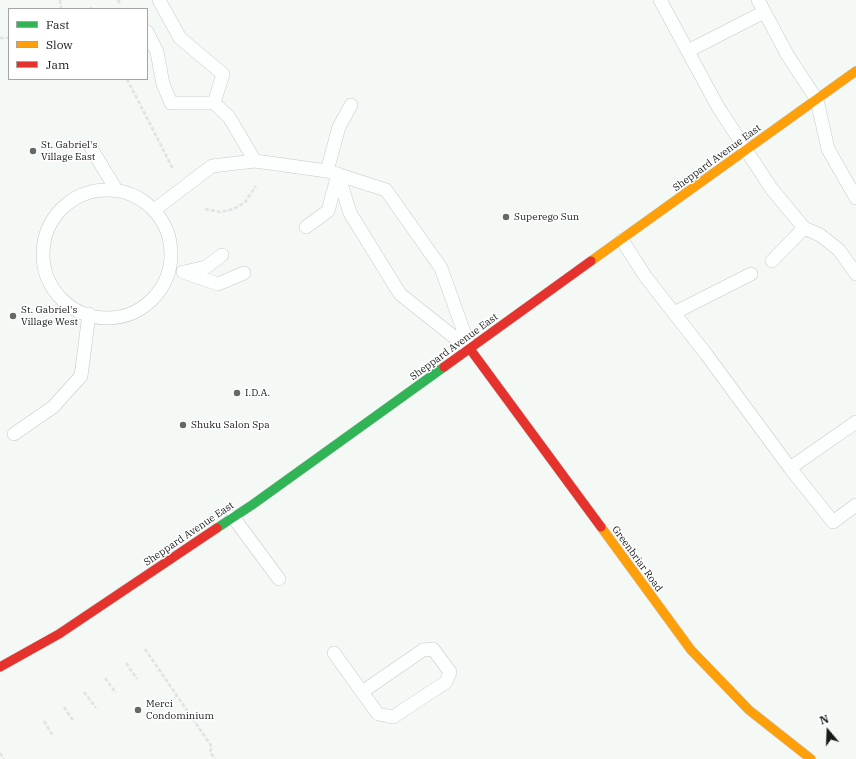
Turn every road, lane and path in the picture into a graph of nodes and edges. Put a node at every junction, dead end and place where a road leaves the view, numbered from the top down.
1 (118, 0) edge
2 (159, 0) edge
3 (660, 0) edge
4 (758, 0) edge
5 (121, 5) dead end
6 (764, 12) junction
7 (148, 34) edge
8 (688, 51) junction
9 (856, 71) edge
10 (128, 80) edge
11 (817, 100) junction
12 (214, 103) junction
13 (351, 105) dead end
14 (91, 148) dead end
15 (747, 150) junction
16 (255, 161) junction
17 (333, 173) junction
18 (176, 175) dead end
19 (256, 186) dead end
20 (117, 191) junction
21 (856, 198) edge
22 (205, 209) dead end
23 (154, 210) junction
24 (306, 227) dead end
25 (804, 228) junction
26 (622, 240) junction
27 (222, 255) dead end
28 (772, 260) dead end
29 (183, 272) junction
30 (244, 273) dead end
31 (752, 274) dead end
32 (856, 274) edge
33 (167, 275) junction
34 (89, 314) junction
35 (674, 314) junction
36 (470, 349) junction
37 (856, 422) edge
38 (14, 434) dead end
39 (790, 468) junction
40 (856, 505) edge
41 (234, 517) junction
42 (279, 578) dead end
43 (59, 634) junction
44 (145, 649) dead end
45 (334, 653) dead end
46 (126, 663) dead end
47 (18, 667) dead end
48 (0, 668) edge
49 (105, 678) dead end
50 (137, 679) dead end
51 (84, 692) dead end
52 (362, 692) junction
53 (116, 693) dead end
54 (64, 707) dead end
55 (96, 708) dead end
56 (44, 721) dead end
57 (74, 722) dead end
58 (54, 736) dead end
59 (0, 753) edge
60 (4, 759) edge
61 (215, 759) edge
62 (811, 759) edge

1 - 5 path
2 - 12 lane
3 - 8 lane
4 - 6 lane
6 - 8 lane
6 - 11 lane
7 - 12 lane
8 - 15 lane
9 - 11 main road, Sheppard Avenue East
10 - 18 path
11 - 15 main road, Sheppard Avenue East
11 - 21 lane
12 - 16 lane
13 - 17 lane
14 - 20 lane
15 - 25 lane
15 - 26 main road, Sheppard Avenue East
16 - 17 lane
16 - 23 lane
17 - 24 lane
17 - 36 lane
17 - 36 lane
19 - 22 path
20 - 23 lane
20 - 34 lane
23 - 33 lane
25 - 28 lane
25 - 32 lane
26 - 35 lane
26 - 36 main road, Sheppard Avenue East
27 - 29 lane
29 - 30 lane
29 - 33 lane
31 - 35 lane
33 - 34 lane
34 - 38 lane
35 - 39 lane
36 - 41 main road, Sheppard Avenue East
36 - 62 main road, Greenbriar Road
37 - 39 lane
39 - 40 lane
41 - 42 lane
41 - 43 main road, Sheppard Avenue East
43 - 47 main road, Sheppard Avenue East
43 - 48 main road, Sheppard Avenue East
44 - 61 path
45 - 52 lane
46 - 50 path
49 - 53 path
51 - 55 path
52 - 52 lane
54 - 57 path
56 - 58 path
59 - 60 path

